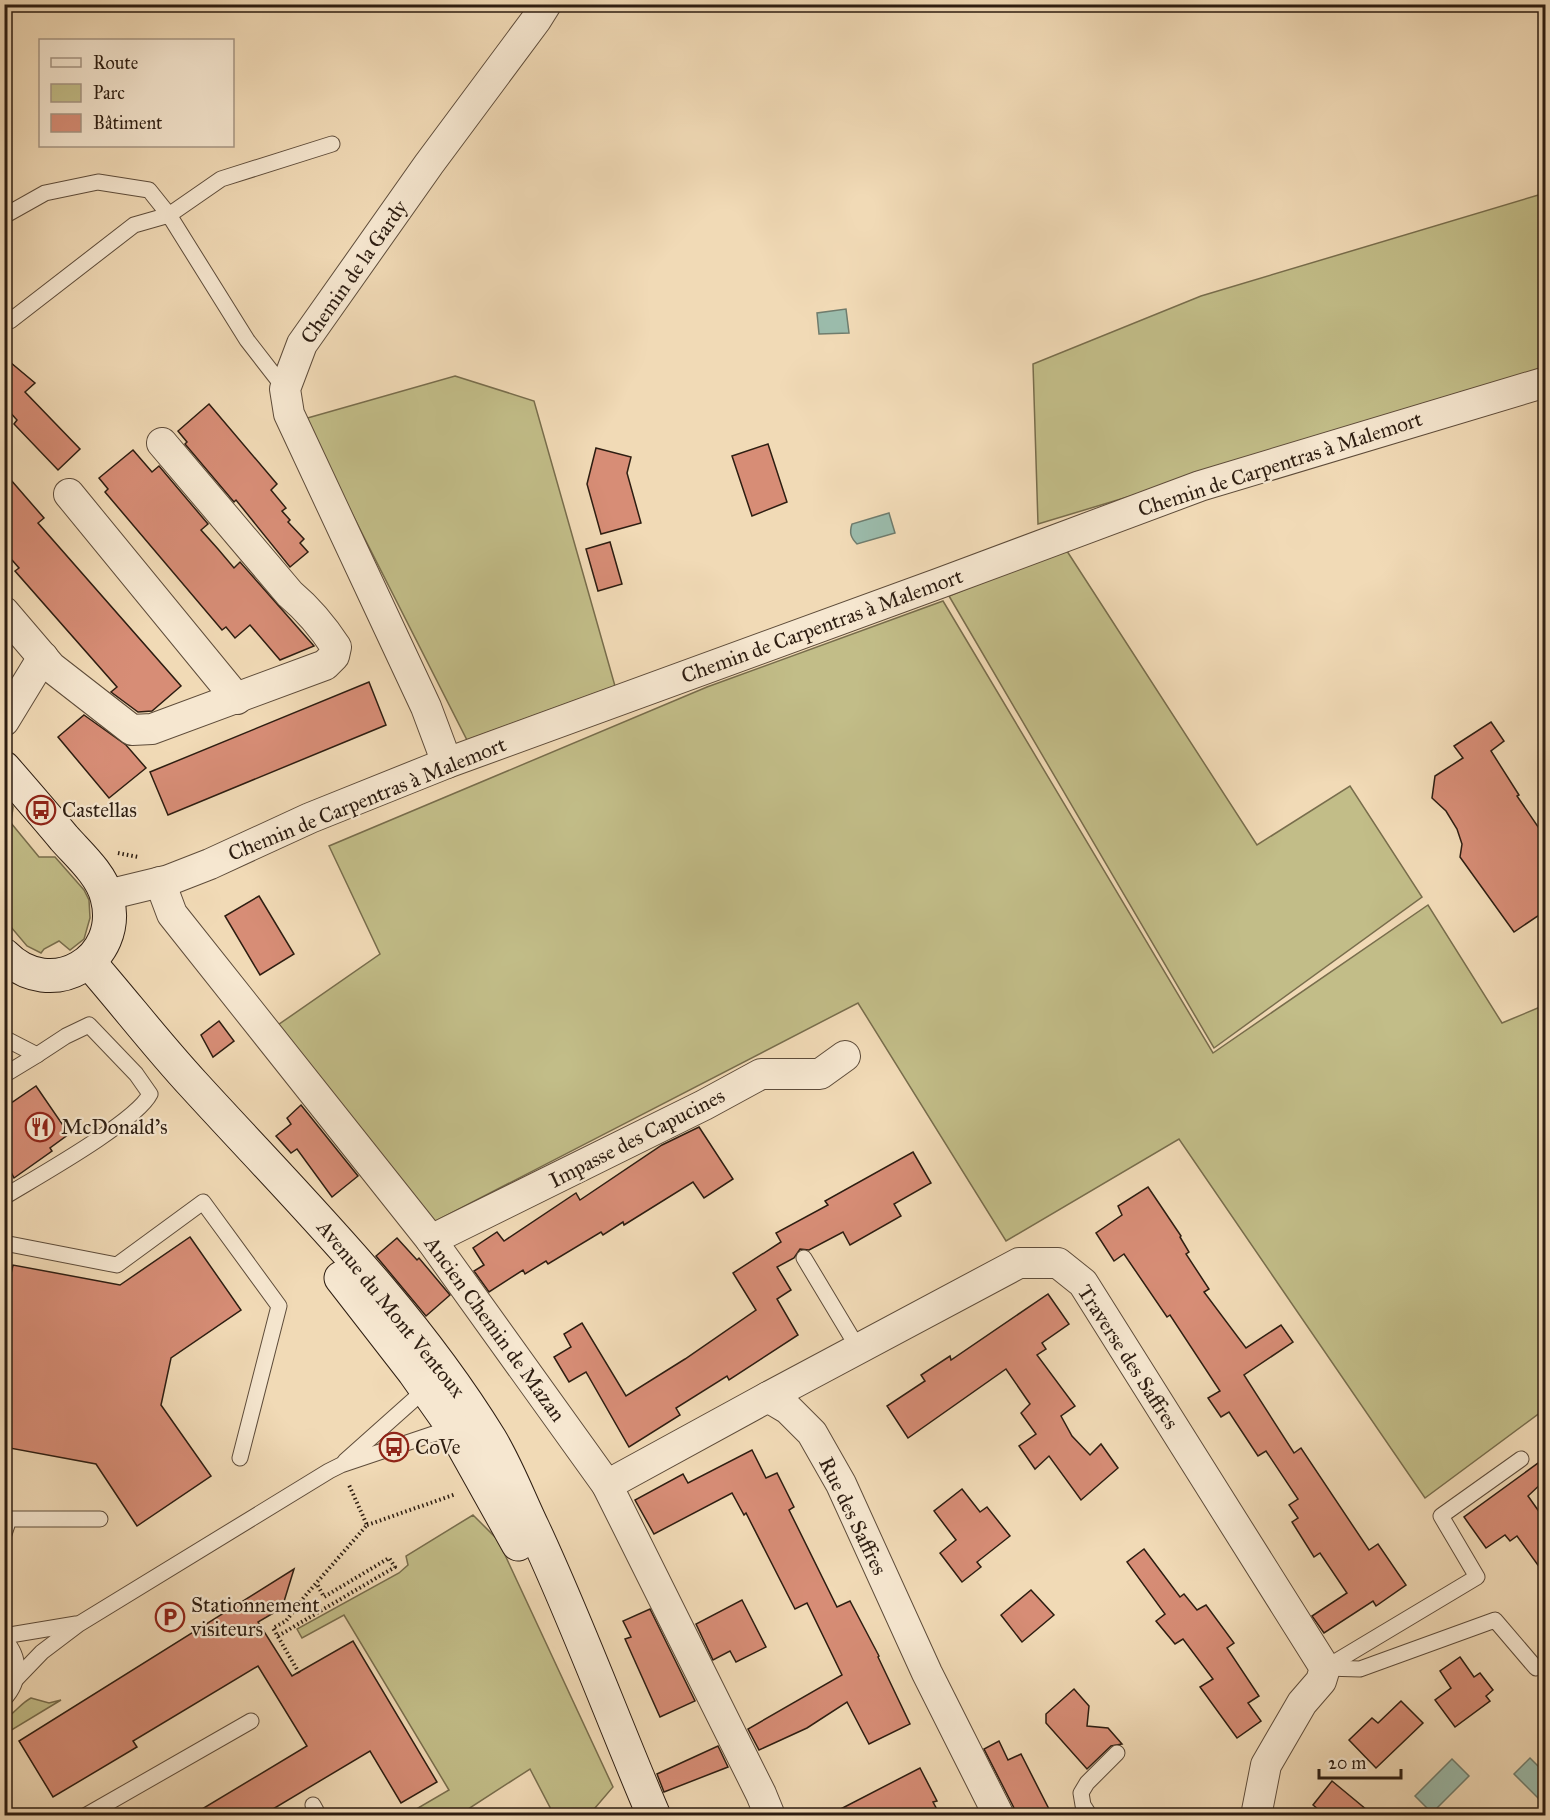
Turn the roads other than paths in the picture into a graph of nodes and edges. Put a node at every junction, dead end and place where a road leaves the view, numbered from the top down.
1 (546, 4) edge
2 (332, 144) dead end
3 (170, 215) junction
4 (4, 216) edge
5 (4, 313) edge
6 (1545, 382) edge
7 (285, 389) junction
8 (162, 443) dead end
9 (69, 494) dead end
10 (4, 612) edge
11 (43, 657) junction
12 (237, 699) junction
13 (4, 721) edge
14 (447, 763) junction
15 (4, 768) edge
16 (165, 881) junction
17 (107, 895) junction
18 (4, 955) edge
19 (89, 962) junction
20 (4, 1038) edge
21 (37, 1055) junction
22 (845, 1056) dead end
23 (4, 1076) edge
24 (4, 1197) edge
25 (431, 1240) junction
26 (4, 1243) edge
27 (804, 1258) dead end
28 (858, 1348) junction
29 (443, 1396) junction
30 (768, 1397) junction
31 (240, 1458) dead end
32 (1521, 1459) dead end
33 (341, 1465) junction
34 (607, 1485) junction
35 (100, 1519) dead end
36 (4, 1534) edge
37 (79, 1624) junction
38 (4, 1638) edge
39 (1325, 1668) junction
40 (1536, 1668) dead end
41 (16, 1679) junction
42 (4, 1699) edge
43 (251, 1721) dead end
44 (617, 1729) junction
45 (1117, 1753) dead end
46 (85, 1815) edge
47 (654, 1815) edge
48 (770, 1815) edge
49 (999, 1815) edge
50 (1090, 1815) edge
51 (1256, 1815) edge

1 - 7 street, Chemin de la Gardy
2 - 3 lane
3 - 4 lane
3 - 5 lane
3 - 7 lane
6 - 14 street, Chemin de Carpentras à Malemort
7 - 14 street
8 - 12 street
9 - 12 street
10 - 11 street
11 - 12 street
11 - 13 street
14 - 16 street, Chemin de Carpentras à Malemort
15 - 17 main road
16 - 17 street, Chemin de Carpentras à Malemort
16 - 25 street, Ancien Chemin de Mazan
17 - 19 main road
18 - 19 main road
19 - 29 main road, Avenue du Mont Ventoux
20 - 21 lane
21 - 23 lane
21 - 24 lane
22 - 25 street, Impasse des Capucines
25 - 34 street, Ancien Chemin de Mazan
26 - 31 lane
27 - 28 lane
28 - 30 street, Traverse des Saffres
28 - 39 street, Traverse des Saffres
29 - 33 lane
29 - 33 lane
29 - 44 main road, Avenue du Mont Ventoux
29 - 44 main road, Avenue du Mont Ventoux
30 - 34 street
30 - 49 street, Rue des Saffres
32 - 39 lane
33 - 37 lane
34 - 48 street, Ancien Chemin de Mazan
35 - 36 lane
37 - 38 lane
37 - 41 lane
38 - 41 lane
39 - 40 lane
39 - 51 street
41 - 42 lane
43 - 46 lane
44 - 47 main road, Avenue du Mont Ventoux
45 - 50 lane

